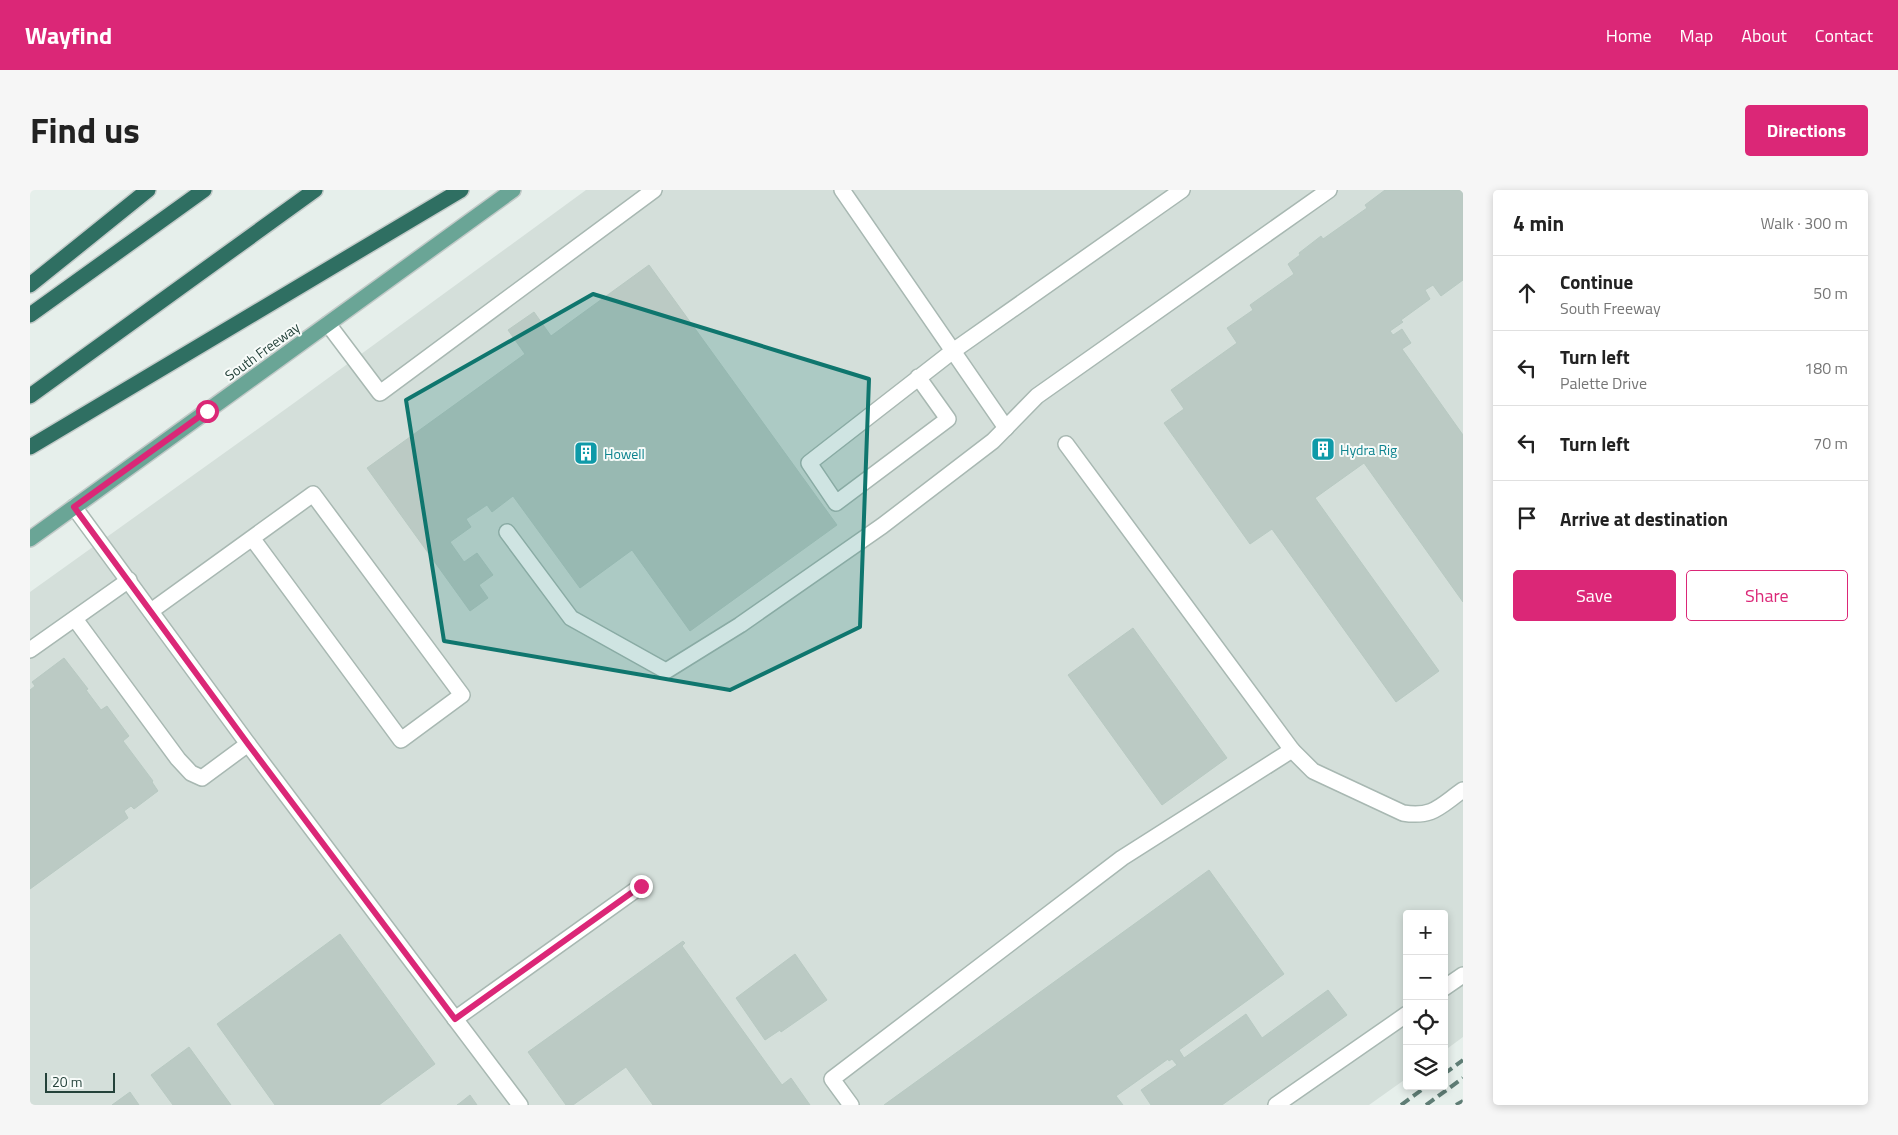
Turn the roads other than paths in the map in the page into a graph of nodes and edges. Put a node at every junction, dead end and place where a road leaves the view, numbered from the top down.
1 (148, 190) edge
2 (204, 190) edge
3 (315, 190) edge
4 (461, 190) edge
5 (513, 190) edge
6 (654, 190) edge
7 (842, 190) edge
8 (1182, 190) edge
9 (1329, 190) edge
10 (30, 285) edge
11 (30, 315) edge
12 (328, 324) junction
13 (952, 351) junction
14 (918, 377) junction
15 (30, 396) edge
16 (1006, 428) junction
17 (1066, 444) dead end
18 (30, 447) edge
19 (74, 507) junction
20 (507, 532) dead end
21 (252, 538) junction
22 (30, 539) edge
23 (129, 580) junction
24 (151, 611) junction
25 (75, 618) junction
26 (30, 650) edge
27 (248, 744) junction
28 (1292, 750) junction
29 (1463, 790) edge
30 (641, 886) dead end
31 (1463, 975) edge
32 (1448, 985) edge
33 (1403, 1017) edge
34 (455, 1019) junction
35 (520, 1105) edge
36 (851, 1105) edge
37 (1276, 1105) edge

1 - 10 highway
2 - 11 highway
3 - 15 highway
4 - 18 highway
5 - 12 main road, South Freeway
6 - 12 street
7 - 13 street
8 - 13 street
9 - 16 street
12 - 19 main road, South Freeway
13 - 14 street
13 - 16 street
14 - 14 street
16 - 20 street
17 - 28 street
19 - 22 main road, South Freeway
19 - 23 street
21 - 21 street
21 - 24 street
23 - 24 street
23 - 25 street
24 - 27 street
25 - 26 street
25 - 27 street
27 - 34 street
28 - 29 street
28 - 36 street
30 - 34 street
31 - 32 street
33 - 37 street
34 - 35 street

